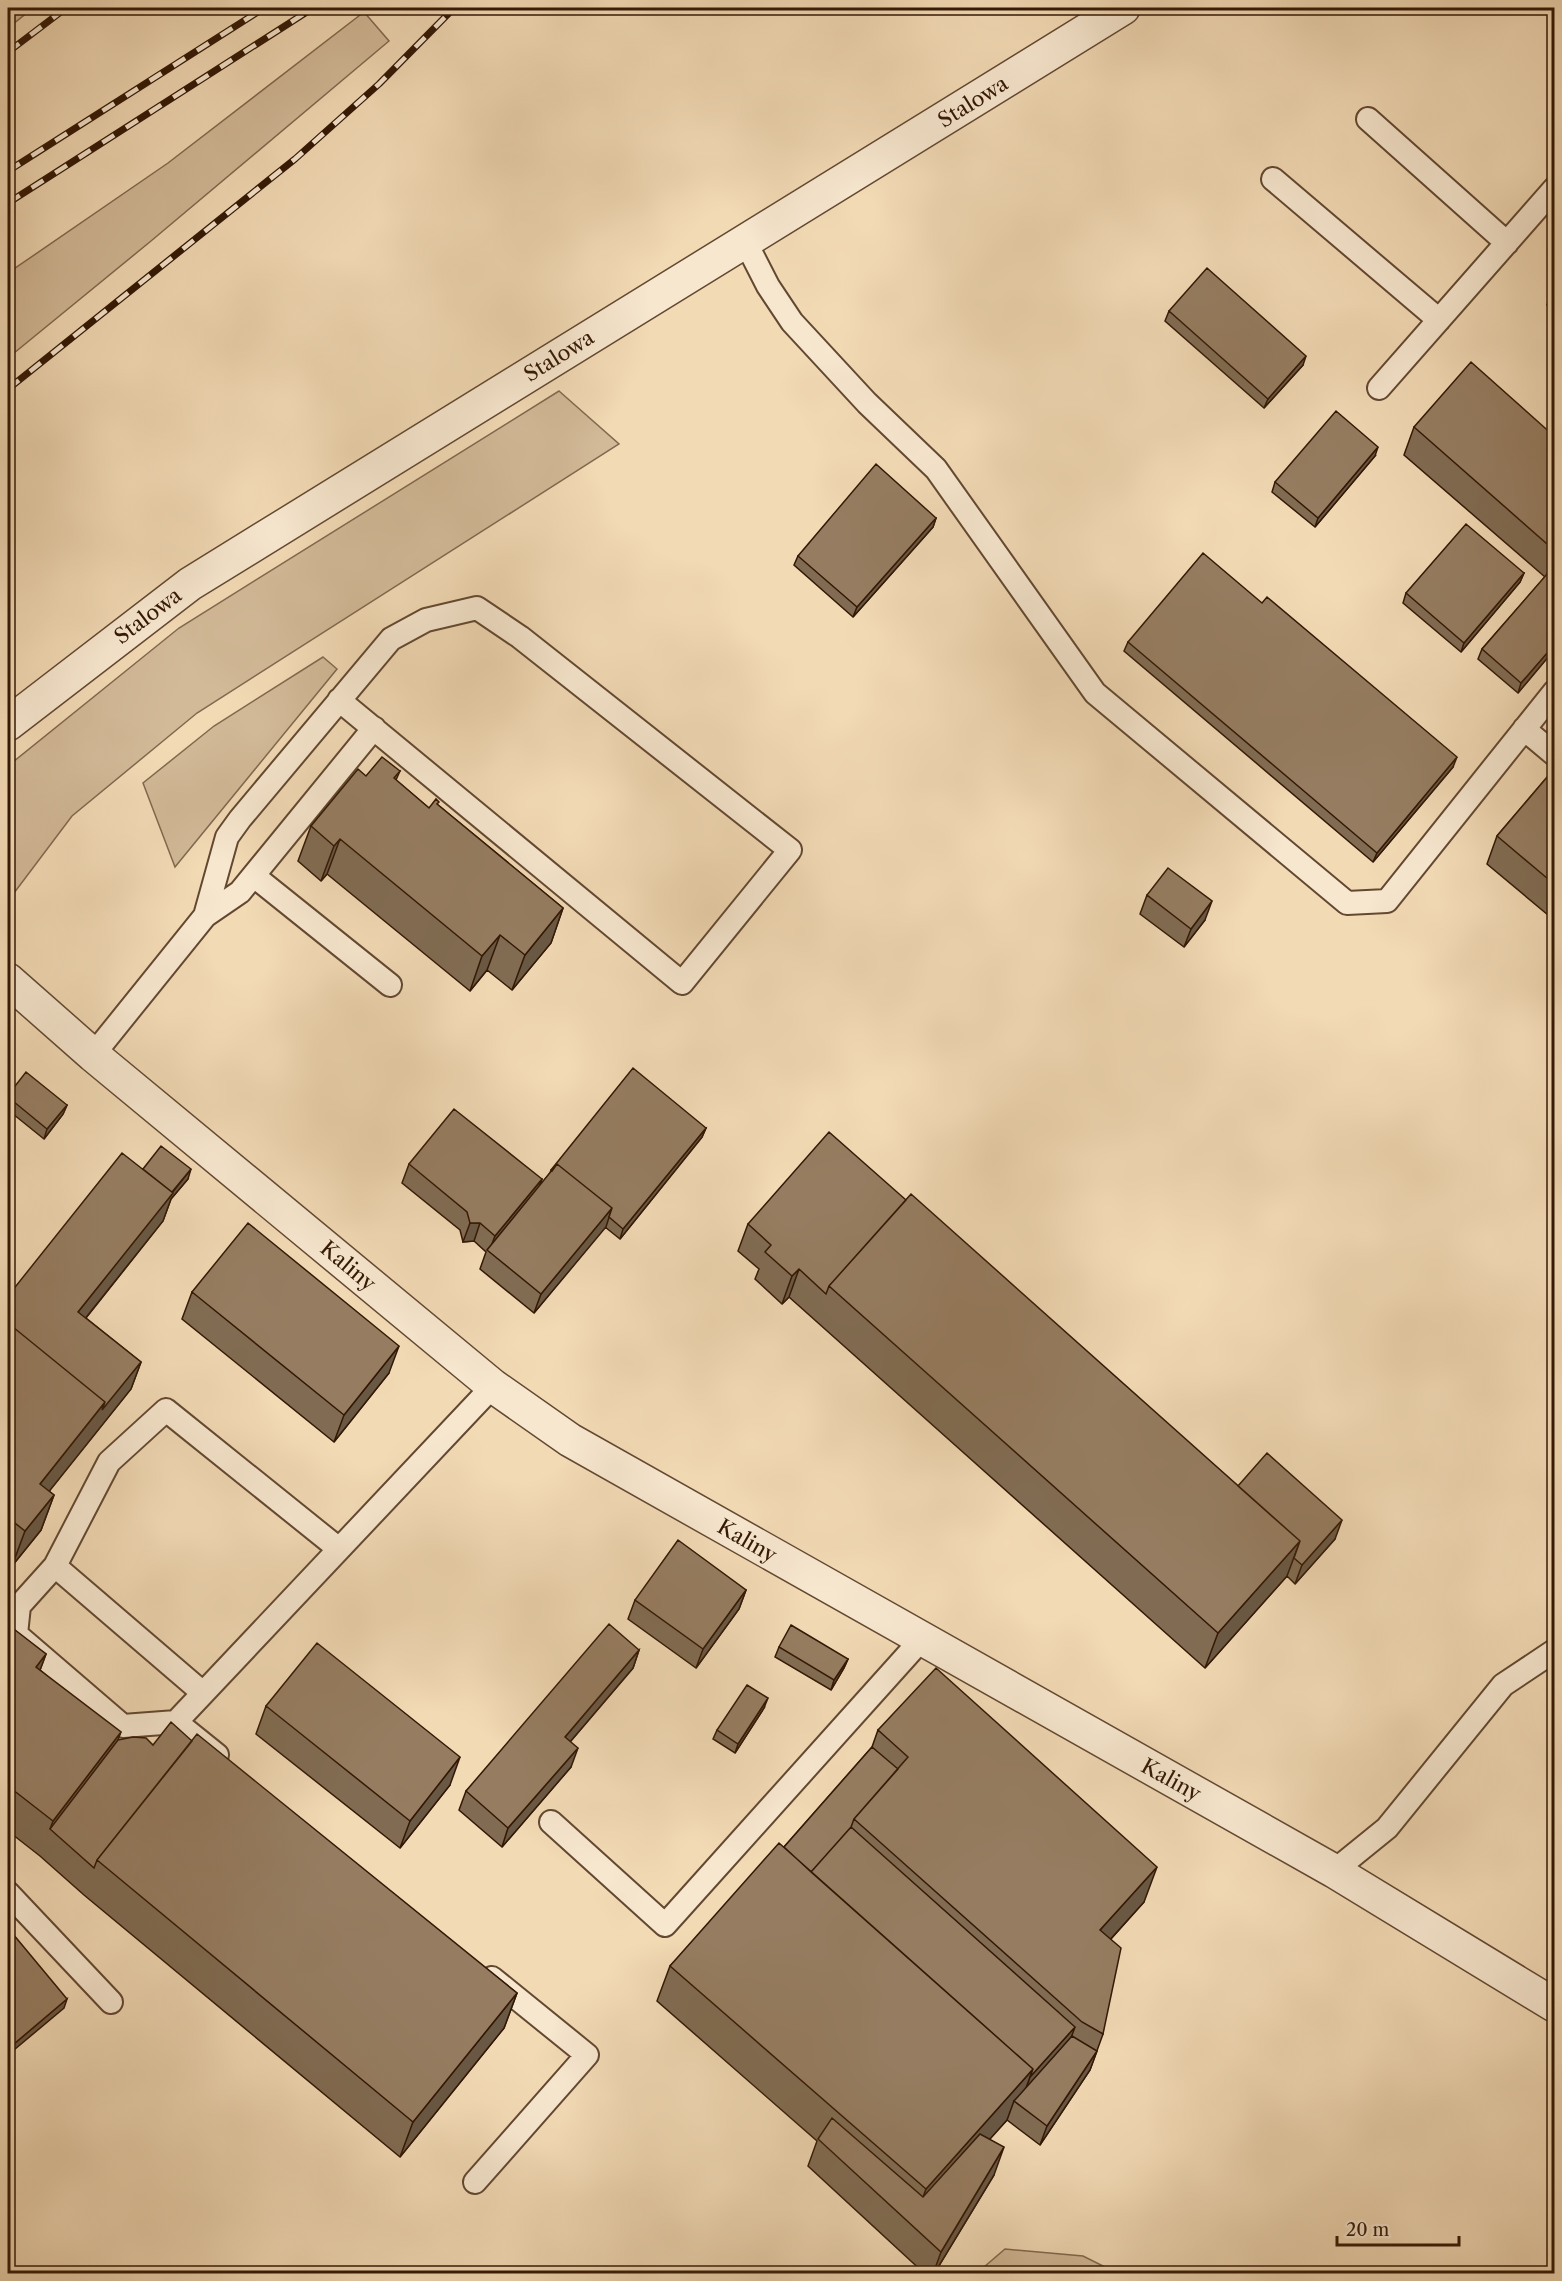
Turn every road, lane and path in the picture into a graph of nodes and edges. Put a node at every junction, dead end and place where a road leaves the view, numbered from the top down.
1 (1123, 8) edge
2 (1368, 119) dead end
3 (1273, 179) dead end
4 (1554, 189) edge
5 (745, 241) junction
6 (1507, 243) junction
7 (1439, 320) junction
8 (1378, 388) dead end
9 (1554, 692) edge
10 (339, 700) junction
11 (8, 724) edge
12 (374, 728) junction
13 (1524, 729) junction
14 (1554, 754) edge
15 (254, 876) junction
16 (205, 916) junction
17 (8, 980) edge
18 (390, 985) dead end
19 (93, 1055) junction
20 (493, 1386) junction
21 (339, 1549) junction
22 (56, 1566) junction
23 (921, 1640) junction
24 (1554, 1651) edge
25 (203, 1693) junction
26 (176, 1722) junction
27 (231, 1766) edge
28 (551, 1822) dead end
29 (1334, 1871) junction
30 (8, 1893) edge
31 (477, 1966) edge
32 (111, 2002) dead end
33 (1554, 2005) edge
34 (475, 2182) dead end

1 - 5 street, Stalowa
2 - 6 lane
3 - 7 lane
4 - 6 lane
5 - 11 street, Stalowa
5 - 13 lane
6 - 7 lane
7 - 8 lane
9 - 13 lane
10 - 12 lane
10 - 12 lane
10 - 16 lane
12 - 15 lane
13 - 14 lane
15 - 16 lane
15 - 18 lane
16 - 19 lane
17 - 19 street, Kaliny
19 - 20 street, Kaliny
20 - 21 lane
20 - 23 street, Kaliny
21 - 22 lane
21 - 25 lane
22 - 25 lane
22 - 26 lane
23 - 28 lane
23 - 29 street, Kaliny
24 - 29 lane
25 - 26 lane
26 - 27 lane
29 - 33 street, Kaliny
30 - 32 lane
31 - 34 lane

